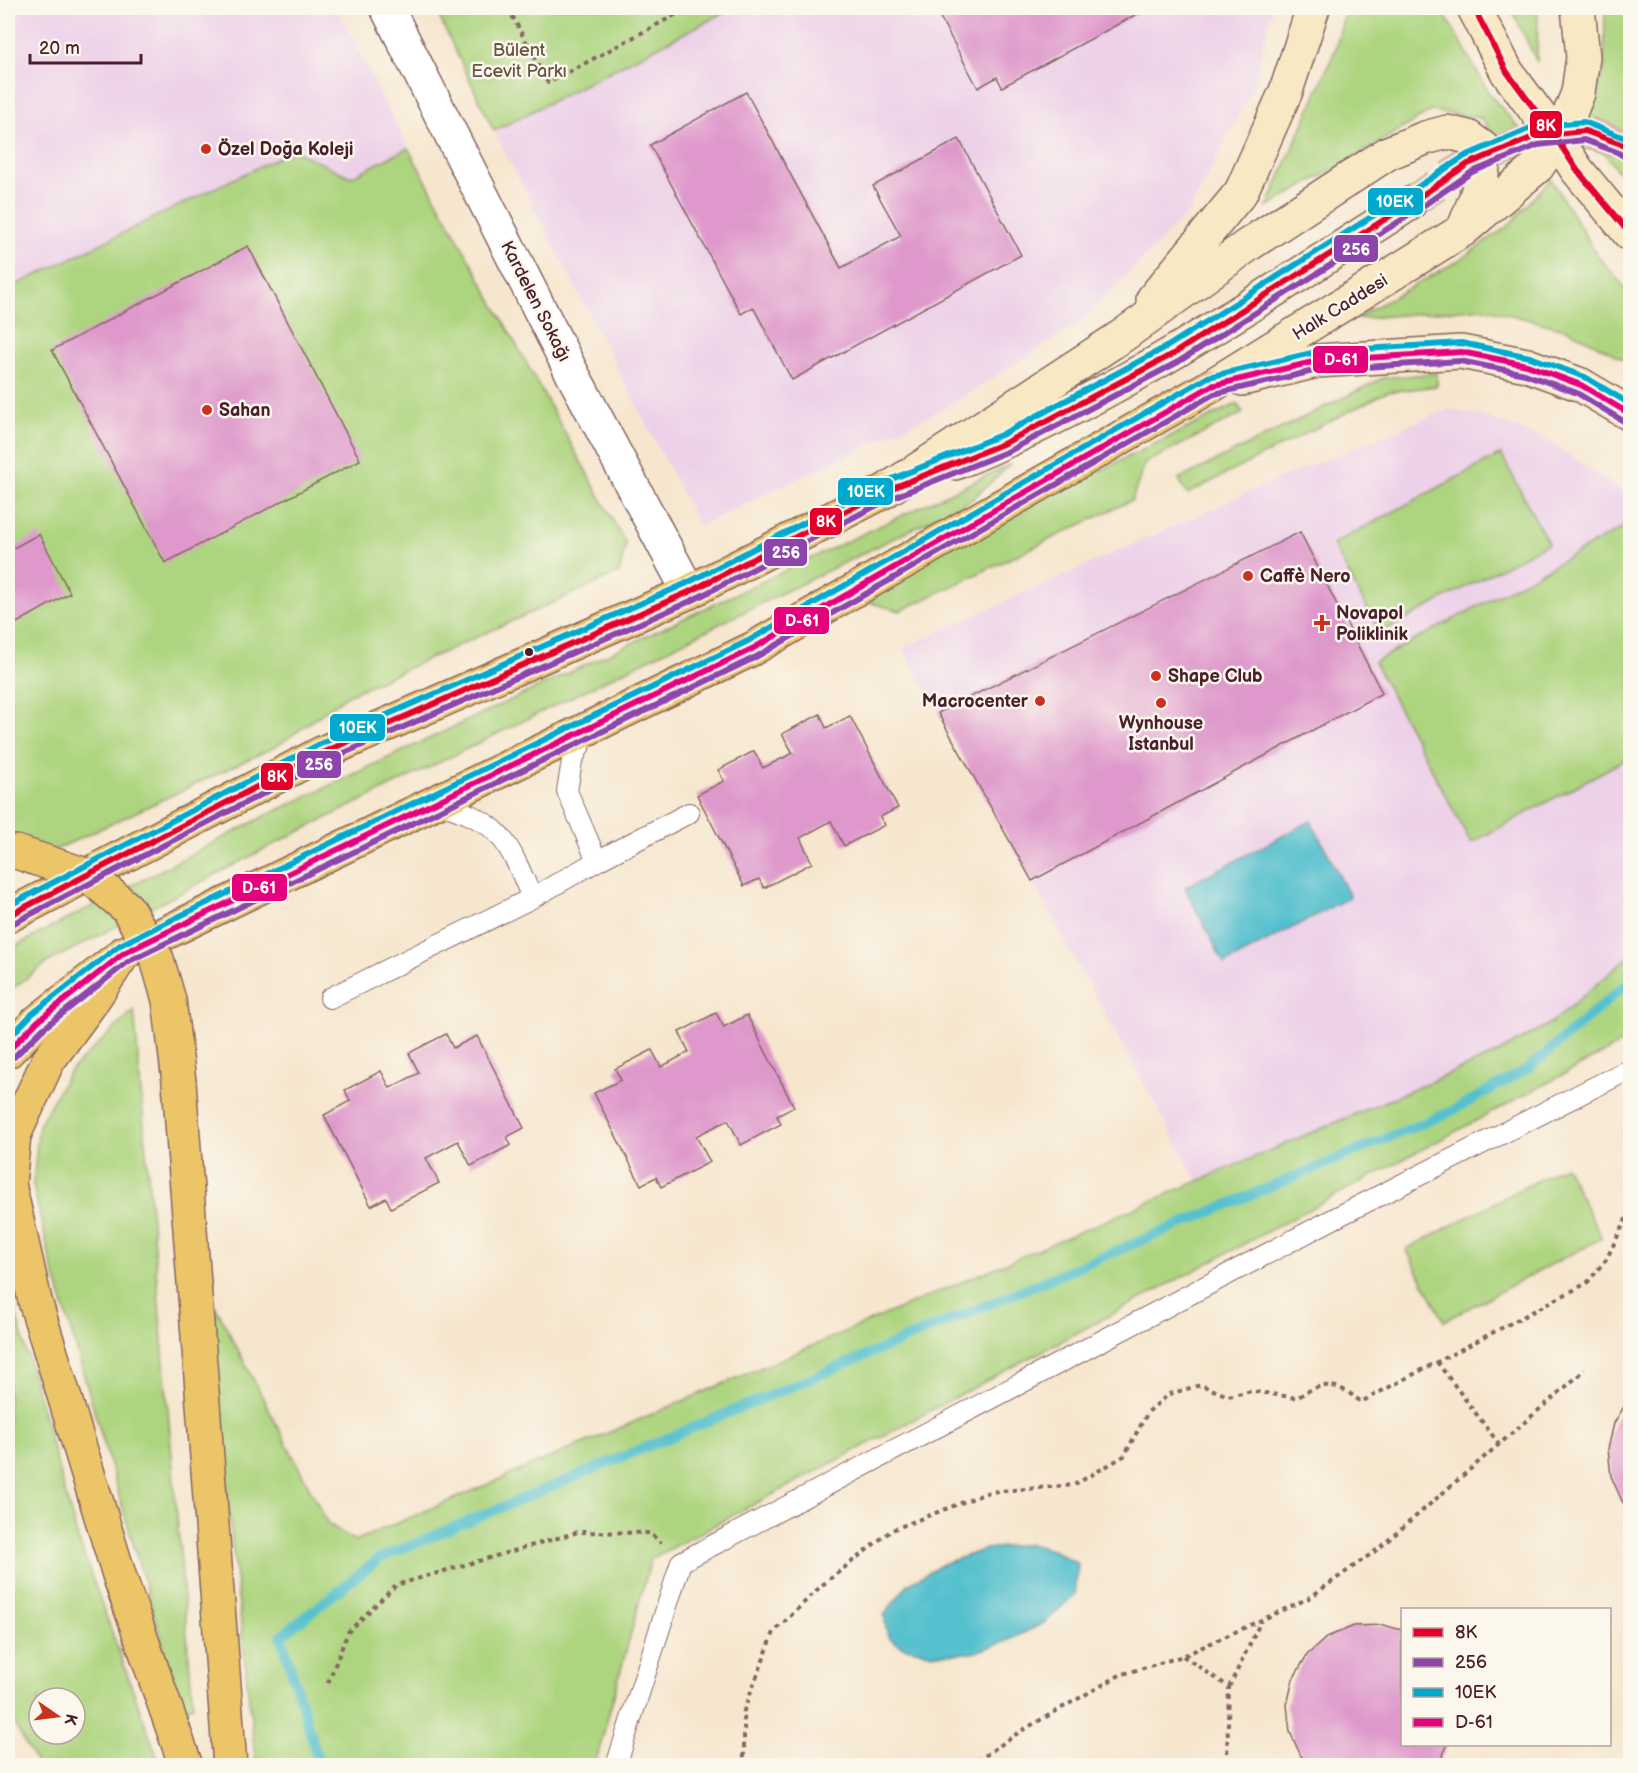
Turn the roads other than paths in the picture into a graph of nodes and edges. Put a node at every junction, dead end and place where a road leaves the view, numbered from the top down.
1 (387, 8) edge
2 (1313, 8) edge
3 (1474, 8) edge
4 (1578, 8) edge
5 (1556, 138) junction
6 (1409, 204) tunnel mouth
7 (1463, 230) junction
8 (1630, 234) edge
9 (1122, 336) junction
10 (1211, 386) junction
11 (1630, 414) edge
12 (885, 491) junction
13 (689, 592) junction
14 (590, 727) junction
15 (435, 802) junction
16 (689, 813) dead end
17 (8, 852) edge
18 (597, 861) junction
19 (532, 897) junction
20 (8, 915) edge
21 (124, 952) junction
22 (330, 999) dead end
23 (8, 1051) edge
24 (1630, 1069) edge
25 (186, 1766) edge
26 (230, 1766) edge
27 (616, 1766) edge

1 - 13 street, Kardelen Sokağı
2 - 9 main road
3 - 5 main road
4 - 5 main road, Halk Caddesi
5 - 7 main road, Halk Caddesi
5 - 8 main road
6 - 12 main road
7 - 9 main road
7 - 10 main road, Halk Caddesi
9 - 12 main road
10 - 11 main road
10 - 14 main road, Halk Caddesi
12 - 13 main road
13 - 20 main road
14 - 15 main road, Halk Caddesi
14 - 18 lane
15 - 19 lane
15 - 21 main road, Halk Caddesi
16 - 18 lane
17 - 26 main road, bridge
18 - 19 lane
19 - 22 lane
21 - 23 main road, Halk Caddesi
21 - 25 main road
24 - 27 lane

